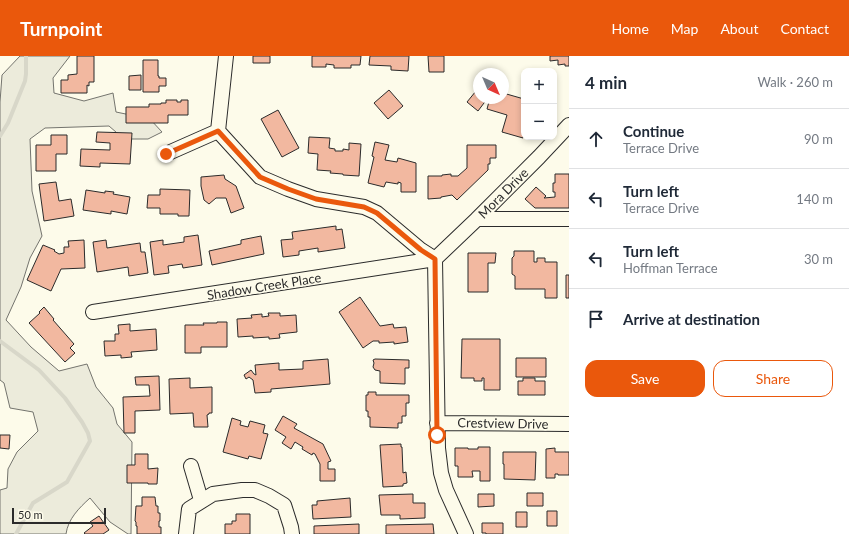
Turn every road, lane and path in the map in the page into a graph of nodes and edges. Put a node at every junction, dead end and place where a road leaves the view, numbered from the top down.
1 (226, 56) edge
2 (569, 125) edge
3 (218, 131) junction
4 (166, 154) dead end
5 (477, 219) junction
6 (569, 219) edge
7 (435, 259) junction
8 (93, 312) dead end
9 (437, 423) junction
10 (569, 424) edge
11 (191, 466) dead end
12 (201, 500) junction
13 (186, 534) edge
14 (292, 534) edge
15 (466, 534) edge

1 - 3 street
2 - 5 street, Mora Drive
3 - 4 street
3 - 7 street
5 - 6 street
5 - 7 street, Mora Drive
7 - 8 street, Shadow Creek Place
7 - 9 street
9 - 10 street, Crestview Drive
9 - 15 street
11 - 12 street
12 - 13 street
12 - 14 street

